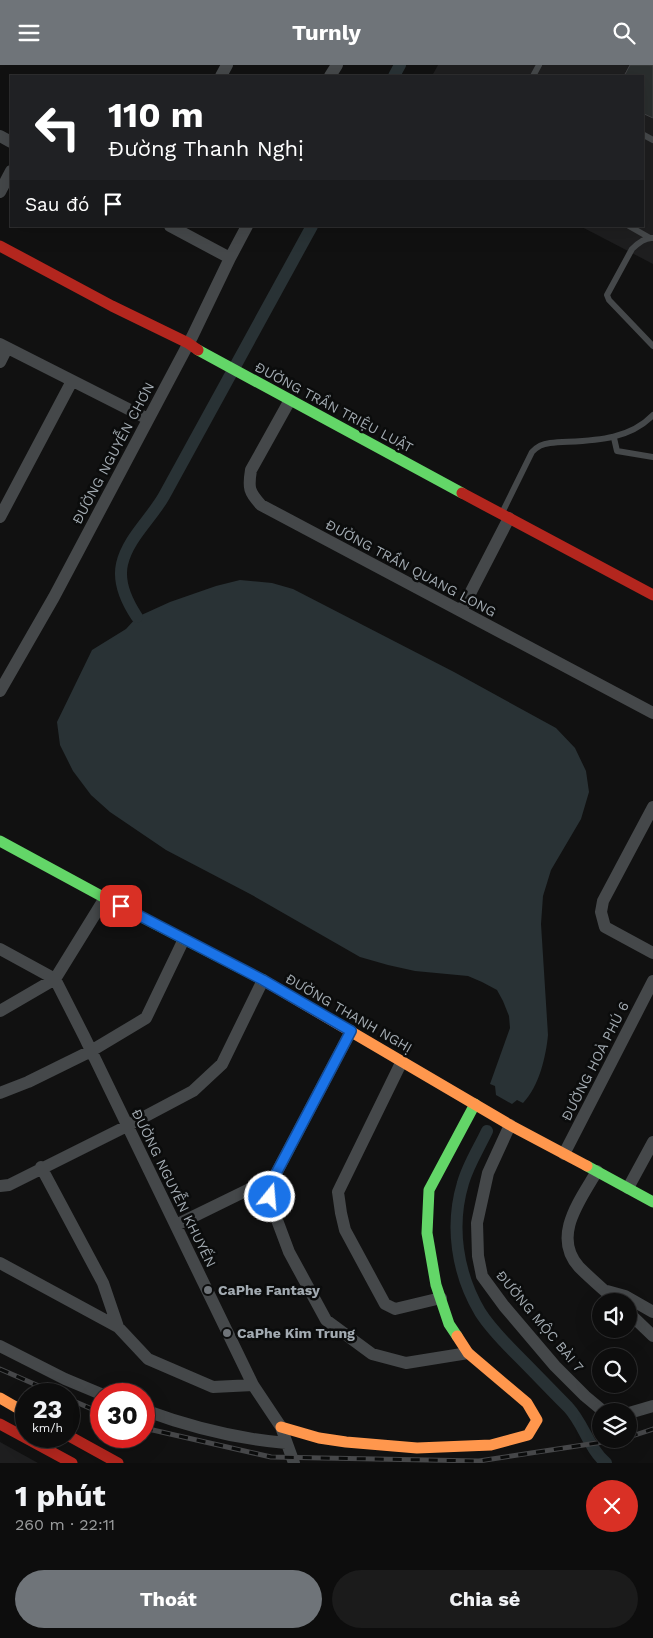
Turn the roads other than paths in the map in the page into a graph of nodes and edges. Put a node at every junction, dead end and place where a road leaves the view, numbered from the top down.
1 (10, 173) edge
2 (0, 192) edge
3 (172, 227) edge
4 (246, 227) edge
5 (631, 227) edge
6 (651, 238) edge
7 (0, 246) edge
8 (230, 258) junction
9 (188, 343) junction
10 (4, 346) edge
11 (653, 346) edge
12 (0, 362) edge
13 (72, 381) junction
14 (290, 400) junction
15 (653, 415) edge
16 (148, 419) junction
17 (614, 438) junction
18 (653, 457) edge
19 (506, 516) junction
20 (0, 517) edge
21 (653, 595) edge
22 (461, 611) junction
23 (0, 691) edge
24 (653, 713) edge
25 (653, 807) edge
26 (0, 841) edge
27 (105, 898) junction
28 (184, 939) junction
29 (0, 949) edge
30 (653, 953) edge
31 (55, 979) junction
32 (263, 980) junction
33 (653, 981) edge
34 (0, 1011) edge
35 (351, 1031) junction
36 (91, 1051) junction
37 (402, 1061) junction
38 (0, 1093) edge
39 (475, 1104) junction
40 (510, 1125) junction
41 (127, 1126) junction
42 (653, 1142) edge
43 (564, 1153) junction
44 (41, 1167) junction
45 (597, 1171) junction
46 (274, 1177) junction
47 (0, 1186) edge
48 (628, 1189) junction
49 (653, 1202) edge
50 (176, 1225) junction
51 (0, 1263) edge
52 (605, 1291) joint
53 (441, 1298) junction
54 (653, 1312) edge
55 (637, 1321) edge
56 (118, 1327) junction
57 (653, 1336) edge
58 (0, 1346) edge
59 (468, 1353) junction
60 (253, 1385) junction
61 (90, 1389) edge
62 (0, 1398) edge
63 (593, 1403) edge
64 (653, 1406) edge
65 (15, 1407) edge
66 (637, 1411) edge
67 (155, 1414) edge
68 (0, 1424) edge
69 (280, 1427) junction
70 (80, 1442) edge
71 (286, 1443) junction
72 (72, 1463) edge
73 (118, 1463) edge
74 (294, 1463) edge

1 - 2 street
3 - 8 street
4 - 8 street, ĐƯỜNG NGUYỄN CHƠN
5 - 6 lane
6 - 11 lane
7 - 9 main road, ĐƯỜNG TRẦN TRIỆU LUẬT
8 - 9 street, ĐƯỜNG NGUYỄN CHƠN
9 - 14 main road, ĐƯỜNG TRẦN TRIỆU LUẬT
9 - 16 street, ĐƯỜNG NGUYỄN CHƠN
10 - 12 street
10 - 13 street
13 - 16 street
13 - 20 street
14 - 19 main road, ĐƯỜNG TRẦN TRIỆU LUẬT
14 - 22 street, ĐƯỜNG TRẦN QUANG LONG
15 - 17 lane
16 - 23 street, ĐƯỜNG NGUYỄN CHƠN
17 - 18 lane
17 - 19 lane
19 - 21 main road, ĐƯỜNG TRẦN TRIỆU LUẬT
19 - 22 street
22 - 24 street, ĐƯỜNG TRẦN QUANG LONG
25 - 30 street
26 - 27 main road, ĐƯỜNG THANH NGHỊ
27 - 28 main road, ĐƯỜNG THANH NGHỊ
27 - 31 street
28 - 32 main road, ĐƯỜNG THANH NGHỊ
28 - 36 street
29 - 31 street
31 - 34 street
31 - 36 street, ĐƯỜNG NGUYỄN KHUYẾN
32 - 35 main road, ĐƯỜNG THANH NGHỊ
32 - 41 street
33 - 43 street, ĐƯỜNG HOÀ PHÚ 6
35 - 37 main road, ĐƯỜNG THANH NGHỊ
35 - 46 street
36 - 38 street
36 - 41 street, ĐƯỜNG NGUYỄN KHUYẾN
37 - 39 main road, ĐƯỜNG THANH NGHỊ
37 - 53 street
39 - 40 main road, ĐƯỜNG THANH NGHỊ
39 - 53 main road
40 - 43 main road, ĐƯỜNG THANH NGHỊ
40 - 63 street, ĐƯỜNG MỘC BÀI 7
41 - 44 street
41 - 50 street, ĐƯỜNG NGUYỄN KHUYẾN
42 - 48 street
43 - 45 main road, ĐƯỜNG THANH NGHỊ
44 - 47 street
44 - 56 street
45 - 48 main road, ĐƯỜNG THANH NGHỊ
45 - 52 street
46 - 50 street
46 - 59 street
48 - 49 main road, ĐƯỜNG THANH NGHỊ
50 - 60 street, ĐƯỜNG NGUYỄN KHUYẾN
51 - 56 street
52 - 54 street
53 - 59 main road
55 - 57 street
56 - 60 street
58 - 61 street
59 - 69 main road
60 - 69 street, ĐƯỜNG NGUYỄN KHUYẾN
62 - 65 main road
64 - 66 street
67 - 71 street
68 - 72 main road
69 - 71 street, ĐƯỜNG NGUYỄN KHUYẾN
70 - 73 main road
71 - 74 street, ĐƯỜNG NGUYỄN KHUYẾN

